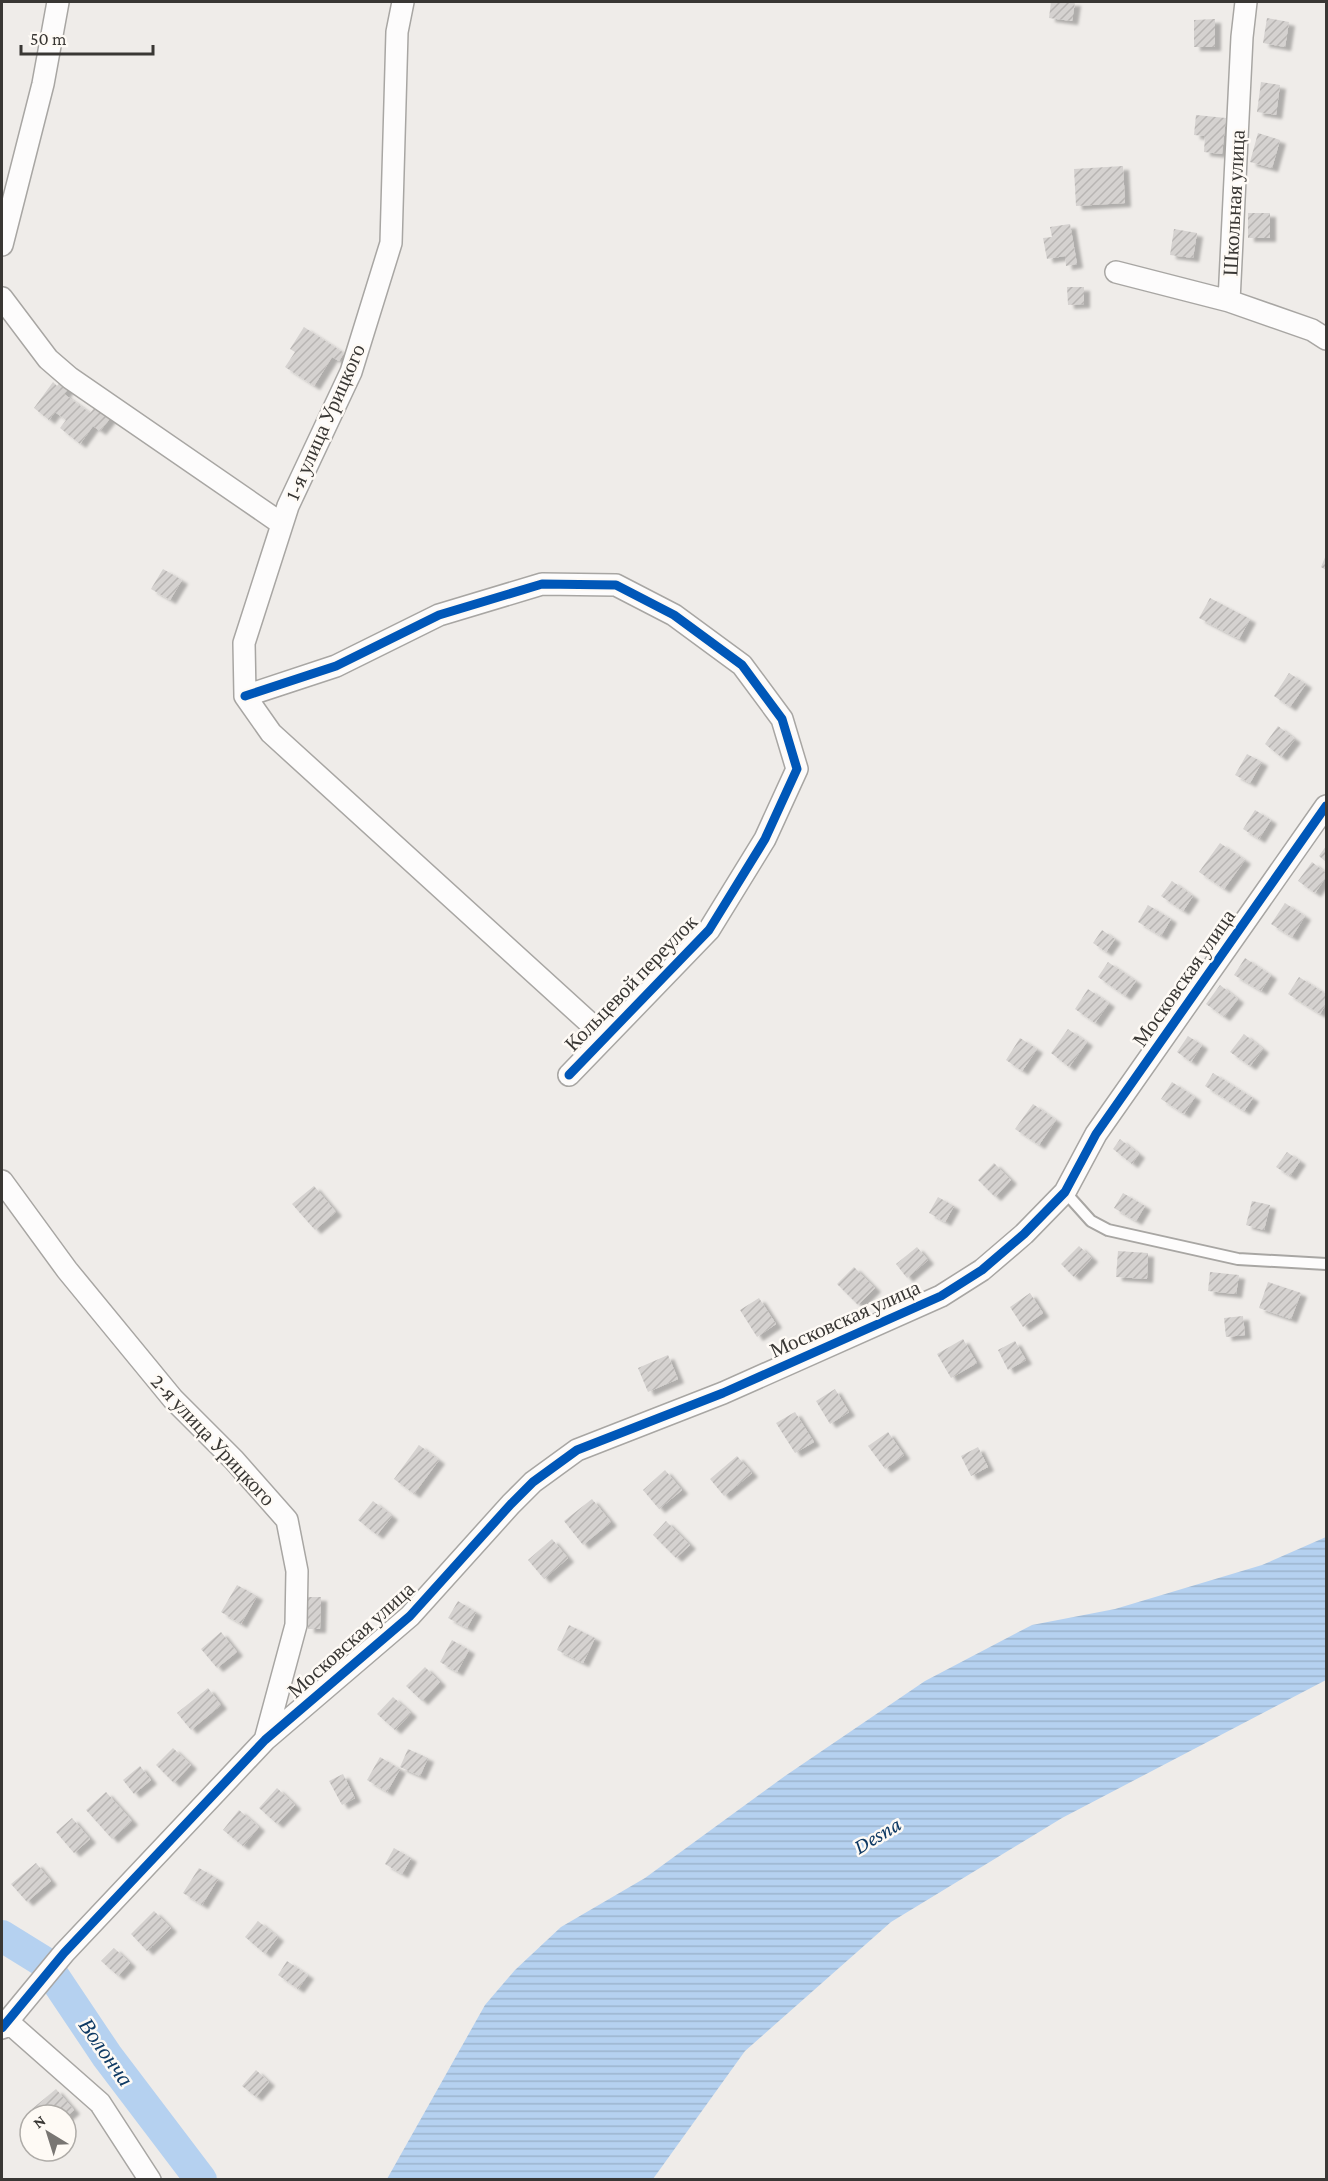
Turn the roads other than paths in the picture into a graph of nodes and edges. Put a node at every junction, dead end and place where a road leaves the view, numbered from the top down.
1 (58, 2) edge
2 (403, 2) edge
3 (1246, 2) edge
4 (2, 245) edge
5 (1116, 272) dead end
6 (2, 298) edge
7 (1229, 301) junction
8 (1326, 339) edge
9 (282, 525) junction
10 (245, 696) junction
11 (1326, 806) edge
12 (605, 1037) junction
13 (568, 1075) dead end
14 (2, 1181) edge
15 (1065, 1192) junction
16 (1326, 1264) edge
17 (265, 1740) junction
18 (4, 2025) edge
19 (150, 2180) edge

1 - 4 street
2 - 9 street, 1-я улица Урицкого
3 - 7 street, Школьная улица
5 - 7 street
6 - 9 street
7 - 8 street, Школьная улица
9 - 10 street, 1-я улица Урицкого
10 - 12 street, Кольцевой переулок
10 - 12 street, Кольцевой переулок
11 - 15 street, Московская улица
12 - 13 street, Кольцевой переулок
14 - 17 street, 2-я улица Урицкого
15 - 16 lane
15 - 17 street, Московская улица
17 - 18 street, Московская улица
18 - 19 street

